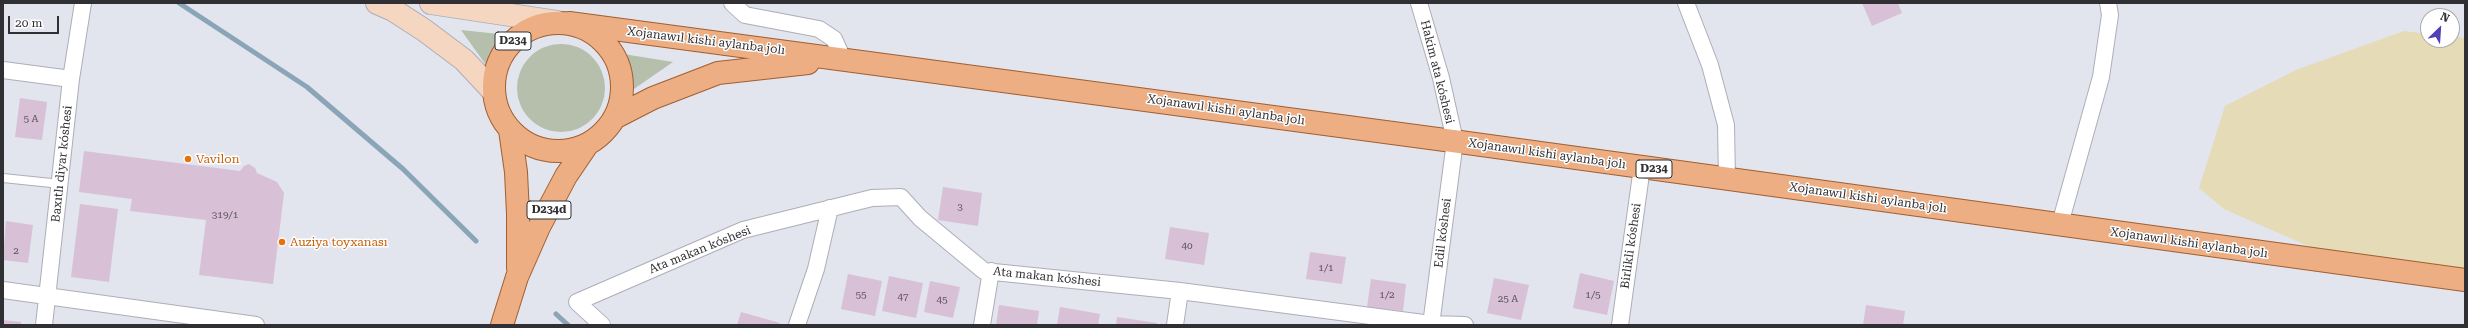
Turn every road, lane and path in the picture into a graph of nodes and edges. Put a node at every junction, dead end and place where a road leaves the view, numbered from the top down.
1 (83, 3) edge
2 (377, 3) edge
3 (431, 3) edge
4 (732, 3) edge
5 (1419, 3) edge
6 (1686, 3) edge
7 (2108, 3) edge
8 (563, 23) junction
9 (843, 59) junction
10 (3, 70) edge
11 (71, 79) junction
12 (493, 91) junction
13 (616, 117) junction
14 (510, 130) junction
15 (1455, 141) junction
16 (586, 145) junction
17 (1642, 167) junction
18 (3, 178) edge
19 (1727, 179) junction
20 (61, 184) junction
21 (830, 208) junction
22 (2060, 224) junction
23 (991, 271) junction
24 (518, 278) junction
25 (2465, 280) edge
26 (3, 290) edge
27 (1180, 292) junction
28 (47, 296) junction
29 (1431, 324) edge
30 (44, 325) edge
31 (256, 325) edge
32 (502, 325) edge
33 (602, 325) edge
34 (797, 325) edge
35 (982, 325) edge
36 (1175, 325) edge
37 (1465, 325) edge
38 (1620, 325) edge

1 - 11 street, Baxıtlı diyar kóshesi
2 - 12 main road, D234
3 - 8 main road, Xojanawıl kishi aylanba jolı / D234
4 - 9 street
5 - 15 street, Hakim ata kóshesi
6 - 19 street
7 - 22 street
8 - 9 main road, Xojanawıl kishi aylanba jolı / D234
8 - 12 main road, D234
8 - 13 main road, D234
9 - 13 main road, Xojanawıl kishi aylanba jolı / D234
9 - 15 main road, Xojanawıl kishi aylanba jolı / D234
10 - 11 street
11 - 20 street, Baxıtlı diyar kóshesi
12 - 14 main road, D234
13 - 16 main road
14 - 16 main road, D234
14 - 24 main road, D234d
15 - 17 main road, Xojanawıl kishi aylanba jolı / D234
15 - 29 street, Edil kóshesi
16 - 24 main road, D234d
17 - 19 main road, Xojanawıl kishi aylanba jolı / D234
17 - 38 street, Birlikli kóshesi
18 - 20 lane
19 - 22 main road, Xojanawıl kishi aylanba jolı / D234
20 - 28 street, Baxıtlı diyar kóshesi
21 - 23 street, Ata makan kóshesi
21 - 33 street, Ata makan kóshesi
21 - 34 street
22 - 25 main road, Xojanawıl kishi aylanba jolı / D234
23 - 27 street, Ata makan kóshesi
23 - 35 street
24 - 32 main road, D234d
26 - 28 street
27 - 29 street, Ata makan kóshesi
27 - 36 street
28 - 30 street, Baxıtlı diyar kóshesi
28 - 31 street
29 - 37 street, Ata makan kóshesi

